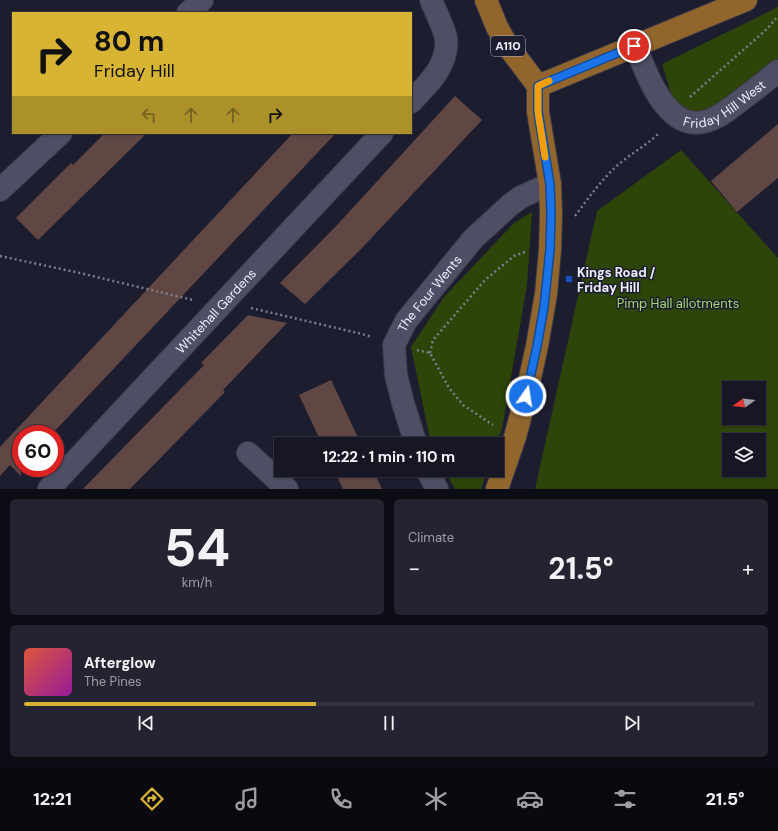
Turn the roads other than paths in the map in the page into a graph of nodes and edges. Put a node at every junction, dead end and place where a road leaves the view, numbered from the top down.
1 (202, 0) edge
2 (431, 0) edge
3 (486, 0) edge
4 (746, 0) edge
5 (189, 12) edge
6 (634, 46) junction
7 (778, 71) edge
8 (538, 86) junction
9 (412, 101) edge
10 (60, 134) edge
11 (381, 134) edge
12 (550, 184) junction
13 (0, 190) edge
14 (414, 437) edge
15 (248, 453) dead end
16 (49, 489) edge
17 (287, 489) edge
18 (497, 489) edge

1 - 5 street
2 - 9 street
3 - 8 main road, A110
4 - 6 main road
6 - 7 street, Friday Hill West
6 - 8 main road
8 - 12 main road
10 - 13 street
11 - 16 street, Whitehall Gardens
12 - 14 street, The Four Wents
12 - 18 main road
15 - 17 street

